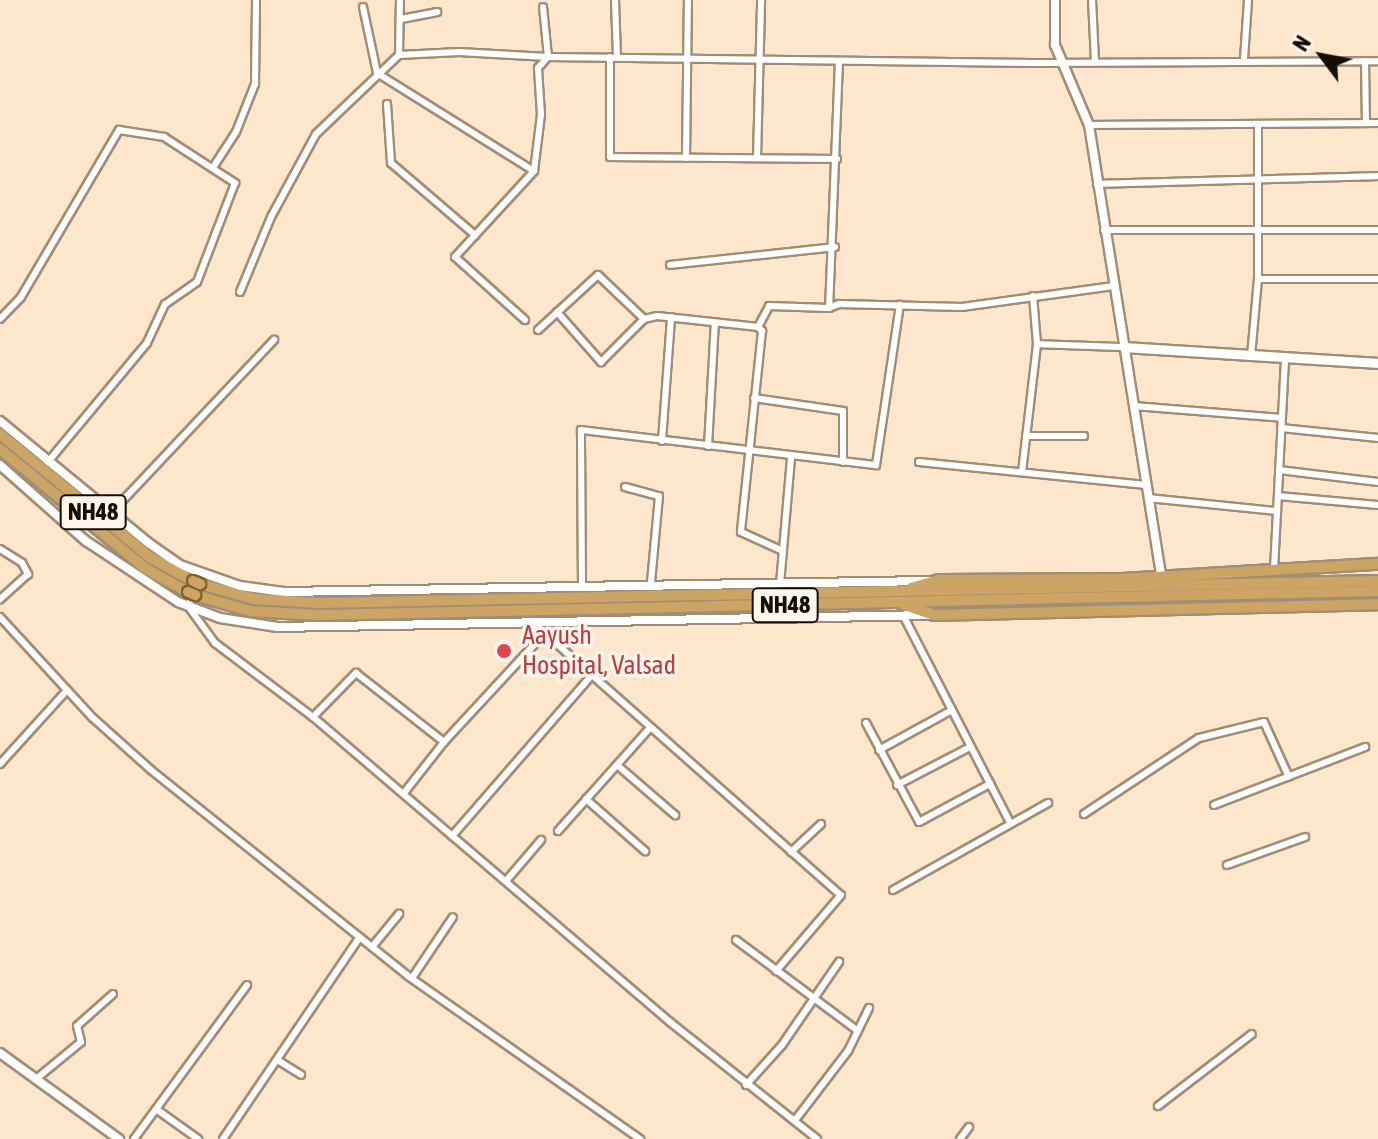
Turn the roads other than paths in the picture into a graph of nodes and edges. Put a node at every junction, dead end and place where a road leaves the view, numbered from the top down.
1 (256, 0) edge
2 (400, 0) edge
3 (615, 0) edge
4 (688, 0) edge
5 (761, 0) edge
6 (1055, 0) edge
7 (1092, 0) edge
8 (1248, 0) edge
9 (363, 7) dead end
10 (543, 7) dead end
11 (437, 12) dead end
12 (401, 19) junction
13 (399, 55) junction
14 (548, 57) junction
15 (613, 57) junction
16 (688, 57) junction
17 (757, 59) junction
18 (1244, 59) junction
19 (839, 61) junction
20 (1365, 61) junction
21 (1378, 61) edge
22 (1060, 62) junction
23 (1095, 62) junction
24 (377, 73) junction
25 (387, 104) dead end
26 (1366, 123) junction
27 (1378, 123) edge
28 (1258, 124) junction
29 (1089, 125) junction
30 (686, 158) junction
31 (757, 158) junction
32 (837, 159) junction
33 (214, 166) junction
34 (534, 171) junction
35 (1378, 176) edge
36 (1258, 178) junction
37 (1097, 184) junction
38 (1104, 230) junction
39 (1378, 230) edge
40 (1258, 233) junction
41 (475, 235) junction
42 (835, 247) junction
43 (670, 265) dead end
44 (1258, 279) junction
45 (1378, 279) edge
46 (1114, 286) junction
47 (240, 292) dead end
48 (1033, 296) junction
49 (900, 305) junction
50 (829, 308) junction
51 (557, 312) junction
52 (671, 317) junction
53 (0, 319) edge
54 (644, 319) junction
55 (525, 320) dead end
56 (715, 322) junction
57 (758, 327) junction
58 (538, 330) dead end
59 (274, 340) dead end
60 (1037, 344) junction
61 (1124, 347) junction
62 (1251, 356) junction
63 (1285, 358) junction
64 (1378, 363) edge
65 (754, 398) junction
66 (1134, 406) junction
67 (1282, 418) junction
68 (0, 421) edge
69 (1281, 428) junction
70 (0, 434) edge
71 (1026, 436) junction
72 (1084, 436) dead end
73 (1378, 438) edge
74 (662, 441) junction
75 (708, 446) junction
76 (0, 449) edge
77 (748, 451) junction
78 (791, 457) junction
79 (48, 462) junction
80 (843, 462) junction
81 (919, 462) dead end
82 (0, 465) edge
83 (1279, 470) junction
84 (1022, 472) junction
85 (1378, 482) edge
86 (1146, 485) junction
87 (625, 487) dead end
88 (1278, 496) junction
89 (1148, 498) junction
90 (1378, 505) edge
91 (1277, 511) junction
92 (111, 513) junction
93 (0, 549) edge
94 (783, 551) junction
95 (1378, 564) edge
96 (1339, 565) junction
97 (1274, 569) junction
98 (1161, 576) junction
99 (198, 580) junction
100 (939, 580) junction
101 (1378, 581) edge
102 (1338, 582) junction
103 (651, 583) junction
104 (666, 583) junction
105 (582, 584) junction
106 (780, 584) junction
107 (1378, 591) edge
108 (666, 596) junction
109 (894, 597) junction
110 (0, 599) edge
111 (1378, 604) edge
112 (188, 606) junction
113 (903, 615) junction
114 (934, 615) junction
115 (0, 617) edge
116 (532, 622) junction
117 (543, 635) junction
118 (590, 677) junction
119 (67, 690) junction
120 (952, 710) junction
121 (313, 717) junction
122 (866, 723) dead end
123 (648, 730) junction
124 (444, 742) junction
125 (970, 747) junction
126 (1365, 747) dead end
127 (879, 750) junction
128 (0, 764) edge
129 (617, 765) junction
130 (1289, 777) junction
131 (990, 784) junction
132 (897, 785) junction
133 (404, 793) junction
134 (586, 799) junction
135 (1048, 803) dead end
136 (1214, 805) dead end
137 (1084, 814) dead end
138 (675, 815) dead end
139 (1009, 820) junction
140 (821, 824) dead end
141 (558, 831) dead end
142 (452, 836) junction
143 (1305, 837) dead end
144 (541, 840) dead end
145 (645, 851) dead end
146 (791, 852) junction
147 (1227, 865) dead end
148 (506, 881) junction
149 (893, 890) dead end
150 (399, 914) dead end
151 (453, 917) dead end
152 (360, 937) junction
153 (736, 940) dead end
154 (372, 947) junction
155 (839, 962) dead end
156 (776, 971) junction
157 (412, 978) junction
158 (247, 985) dead end
159 (113, 994) dead end
160 (812, 998) junction
161 (869, 1008) dead end
162 (858, 1031) junction
163 (1252, 1034) dead end
164 (0, 1053) edge
165 (279, 1061) junction
166 (301, 1075) dead end
167 (36, 1079) junction
168 (746, 1085) junction
169 (1158, 1106) dead end
170 (156, 1109) junction
171 (796, 1119) junction
172 (969, 1127) dead end
173 (119, 1139) edge
174 (134, 1139) edge
175 (198, 1139) edge
176 (223, 1139) edge
177 (640, 1139) edge
178 (817, 1139) edge
179 (960, 1139) edge

1 - 33 street
2 - 12 street
3 - 15 street
4 - 16 street
5 - 17 street
6 - 22 street
7 - 23 street
8 - 18 street
9 - 24 street
10 - 14 street
11 - 12 street
12 - 13 street
13 - 14 street
13 - 24 street
14 - 15 street
14 - 34 street
15 - 16 street
15 - 30 street
16 - 17 street
16 - 30 street
17 - 19 street
17 - 31 street
18 - 20 street
18 - 23 street
19 - 22 street
19 - 32 street
20 - 21 street
20 - 26 street
22 - 23 street
22 - 29 street
24 - 34 street
24 - 47 street
25 - 41 street
26 - 27 street
26 - 28 street
28 - 29 street
28 - 36 street
29 - 37 street
30 - 31 street
31 - 32 street
32 - 42 street
33 - 53 street
33 - 79 street
34 - 41 street
35 - 36 street
36 - 37 street
36 - 40 street
37 - 38 street
38 - 40 street
38 - 46 street
39 - 40 street
40 - 44 street
41 - 55 street
42 - 43 street
42 - 50 street
44 - 45 street
44 - 62 street
46 - 48 street
46 - 61 street
48 - 49 street
48 - 60 street
49 - 50 street
49 - 80 street
50 - 57 street
51 - 54 street
51 - 54 street
51 - 58 street
52 - 54 street
52 - 56 street
52 - 74 street
56 - 57 street
56 - 75 street
57 - 65 street
59 - 92 street
60 - 61 street
60 - 71 street
61 - 62 main road
61 - 66 street
62 - 63 main road
63 - 64 main road
63 - 67 street
65 - 77 street
65 - 80 street
66 - 67 street
66 - 86 street
67 - 69 street
68 - 79 street
69 - 73 street
69 - 83 street
70 - 99 highway, NH48
71 - 72 street
71 - 84 street
74 - 75 street
74 - 105 street
75 - 77 street
76 - 109 highway, NH48
77 - 78 street
77 - 94 street
78 - 80 street
78 - 94 street
79 - 92 street
81 - 84 street
82 - 112 street
83 - 85 street
83 - 88 street
84 - 86 street
86 - 89 street
87 - 103 street
88 - 90 street
88 - 91 street
89 - 91 street
89 - 98 street
91 - 97 street
92 - 99 street
93 - 110 street
94 - 106 street
95 - 96 highway
96 - 97 highway
96 - 102 highway
97 - 98 highway
98 - 100 highway
99 - 105 street
99 - 108 highway, NH48
99 - 112 street
100 - 106 street
100 - 109 highway
101 - 102 highway, NH48
102 - 109 highway, NH48
103 - 104 street
103 - 105 street
104 - 106 street
104 - 108 street
107 - 109 highway, NH48
108 - 109 highway, NH48
109 - 114 highway
111 - 114 highway
112 - 116 street
112 - 121 street
113 - 114 street
113 - 116 street
113 - 120 street
115 - 119 street
116 - 117 street
117 - 118 street
117 - 124 street
118 - 123 street
118 - 142 street
119 - 128 street
119 - 152 street
120 - 125 street
120 - 127 street
121 - 124 street
121 - 133 street
122 - 127 street
123 - 129 street
123 - 146 street
124 - 133 street
125 - 131 street
125 - 132 street
126 - 130 street
127 - 132 street
129 - 134 street
129 - 138 street
130 - 136 street
130 - 137 street
131 - 132 street
131 - 139 street
133 - 142 street
134 - 141 street
134 - 145 street
135 - 139 street
139 - 149 street
140 - 146 street
142 - 148 street
143 - 147 street
144 - 148 street
146 - 156 street
148 - 168 street
150 - 154 street
151 - 157 street
152 - 154 street
152 - 165 street
153 - 156 street
154 - 157 street
155 - 160 street
156 - 160 street
157 - 177 street
158 - 170 street
159 - 167 street
160 - 162 street
160 - 168 street
161 - 162 street
162 - 171 street
163 - 169 street
164 - 167 street
165 - 166 street
165 - 176 street
167 - 173 street
168 - 171 street
170 - 174 street
170 - 175 street
171 - 178 street
172 - 179 street

